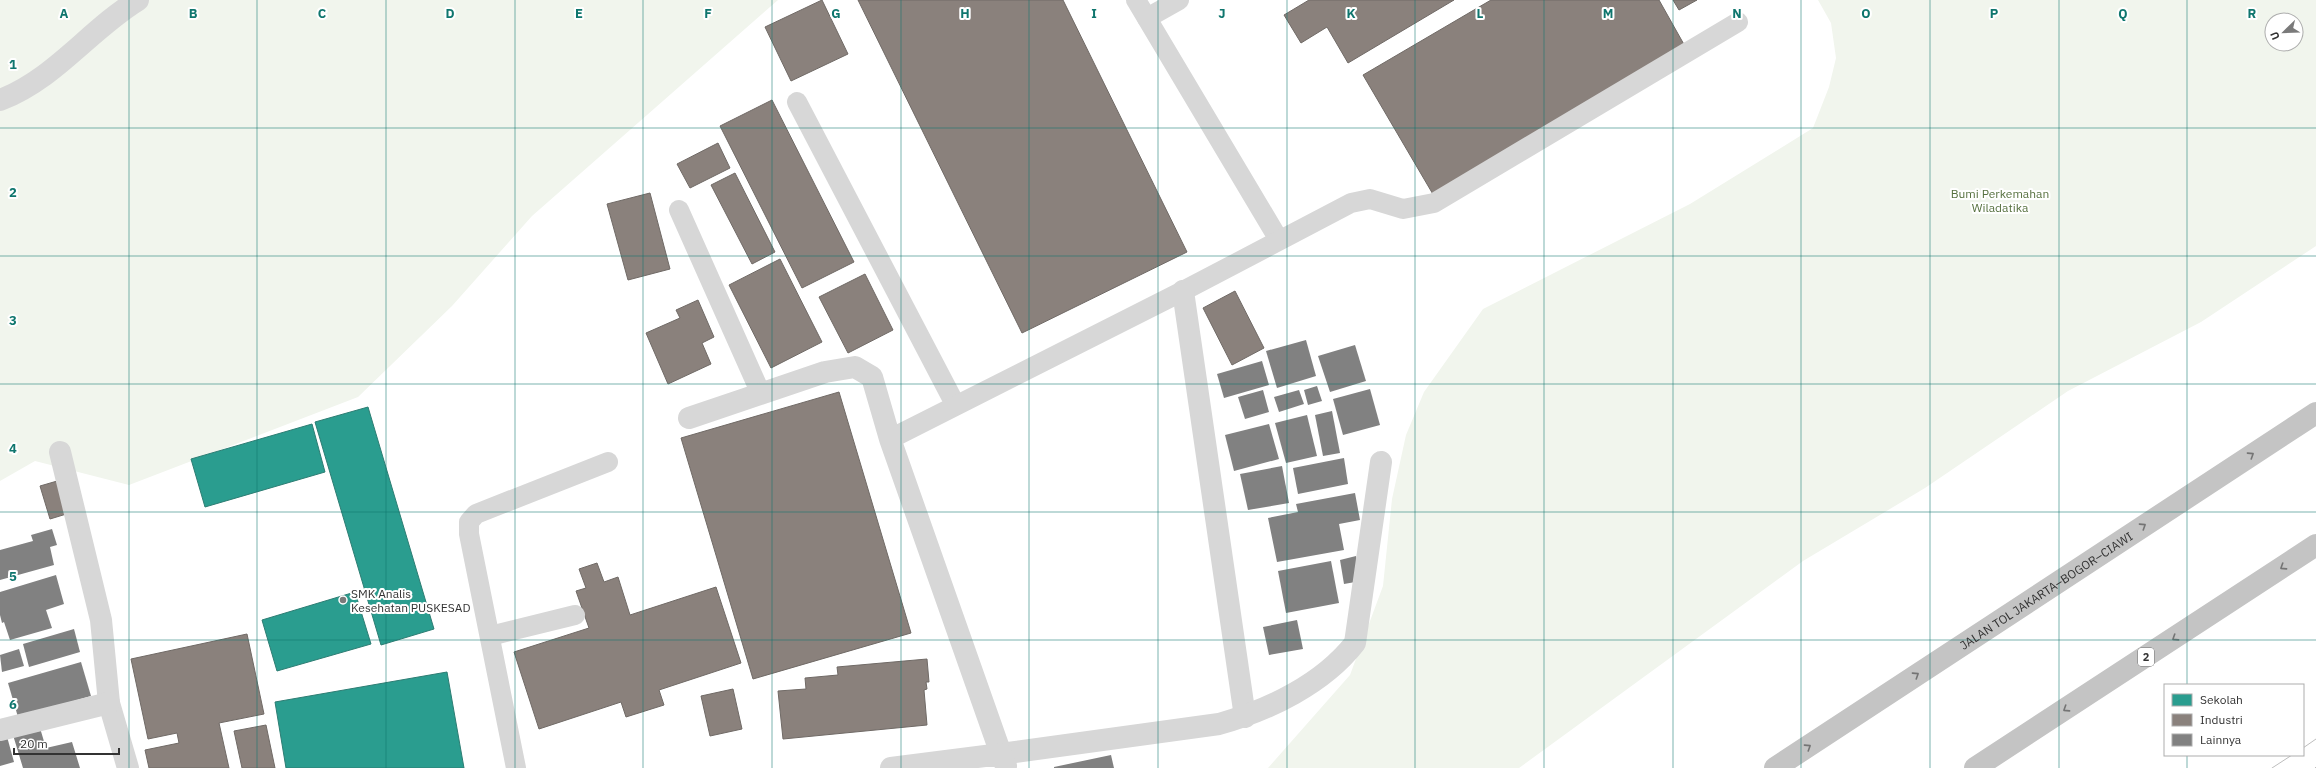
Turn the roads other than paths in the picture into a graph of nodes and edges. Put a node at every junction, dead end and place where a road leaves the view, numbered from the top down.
1 (138, 0) edge
2 (1136, 0) edge
3 (1179, 0) edge
4 (1147, 18) junction
5 (1738, 22) dead end
6 (0, 100) edge
7 (796, 102) dead end
8 (679, 210) dead end
9 (1279, 240) junction
10 (1183, 291) junction
11 (761, 394) junction
12 (956, 404) junction
13 (2316, 413) edge
14 (689, 418) dead end
15 (890, 438) junction
16 (60, 452) dead end
17 (608, 462) dead end
18 (1381, 462) dead end
19 (2316, 545) edge
20 (575, 615) dead end
21 (490, 636) junction
22 (109, 703) junction
23 (1245, 717) junction
24 (0, 730) edge
25 (1004, 761) edge
26 (128, 768) edge
27 (516, 768) edge
28 (890, 768) edge
29 (1775, 768) edge
30 (1975, 768) edge

1 - 6 street
2 - 4 lane
3 - 4 lane
4 - 9 lane
5 - 9 lane
7 - 12 lane
8 - 11 lane
9 - 10 lane
10 - 12 lane
10 - 23 street
11 - 14 street
11 - 15 street
12 - 15 lane
29 -> 13 highway, JALAN TOL JAKARTA–BOGOR–CIAWI
15 - 25 street
16 - 22 street
17 - 21 lane
18 - 23 street
19 -> 30 highway, 2
20 - 21 lane
21 - 27 lane
22 - 24 street
22 - 26 street
23 - 25 street
25 - 28 street

